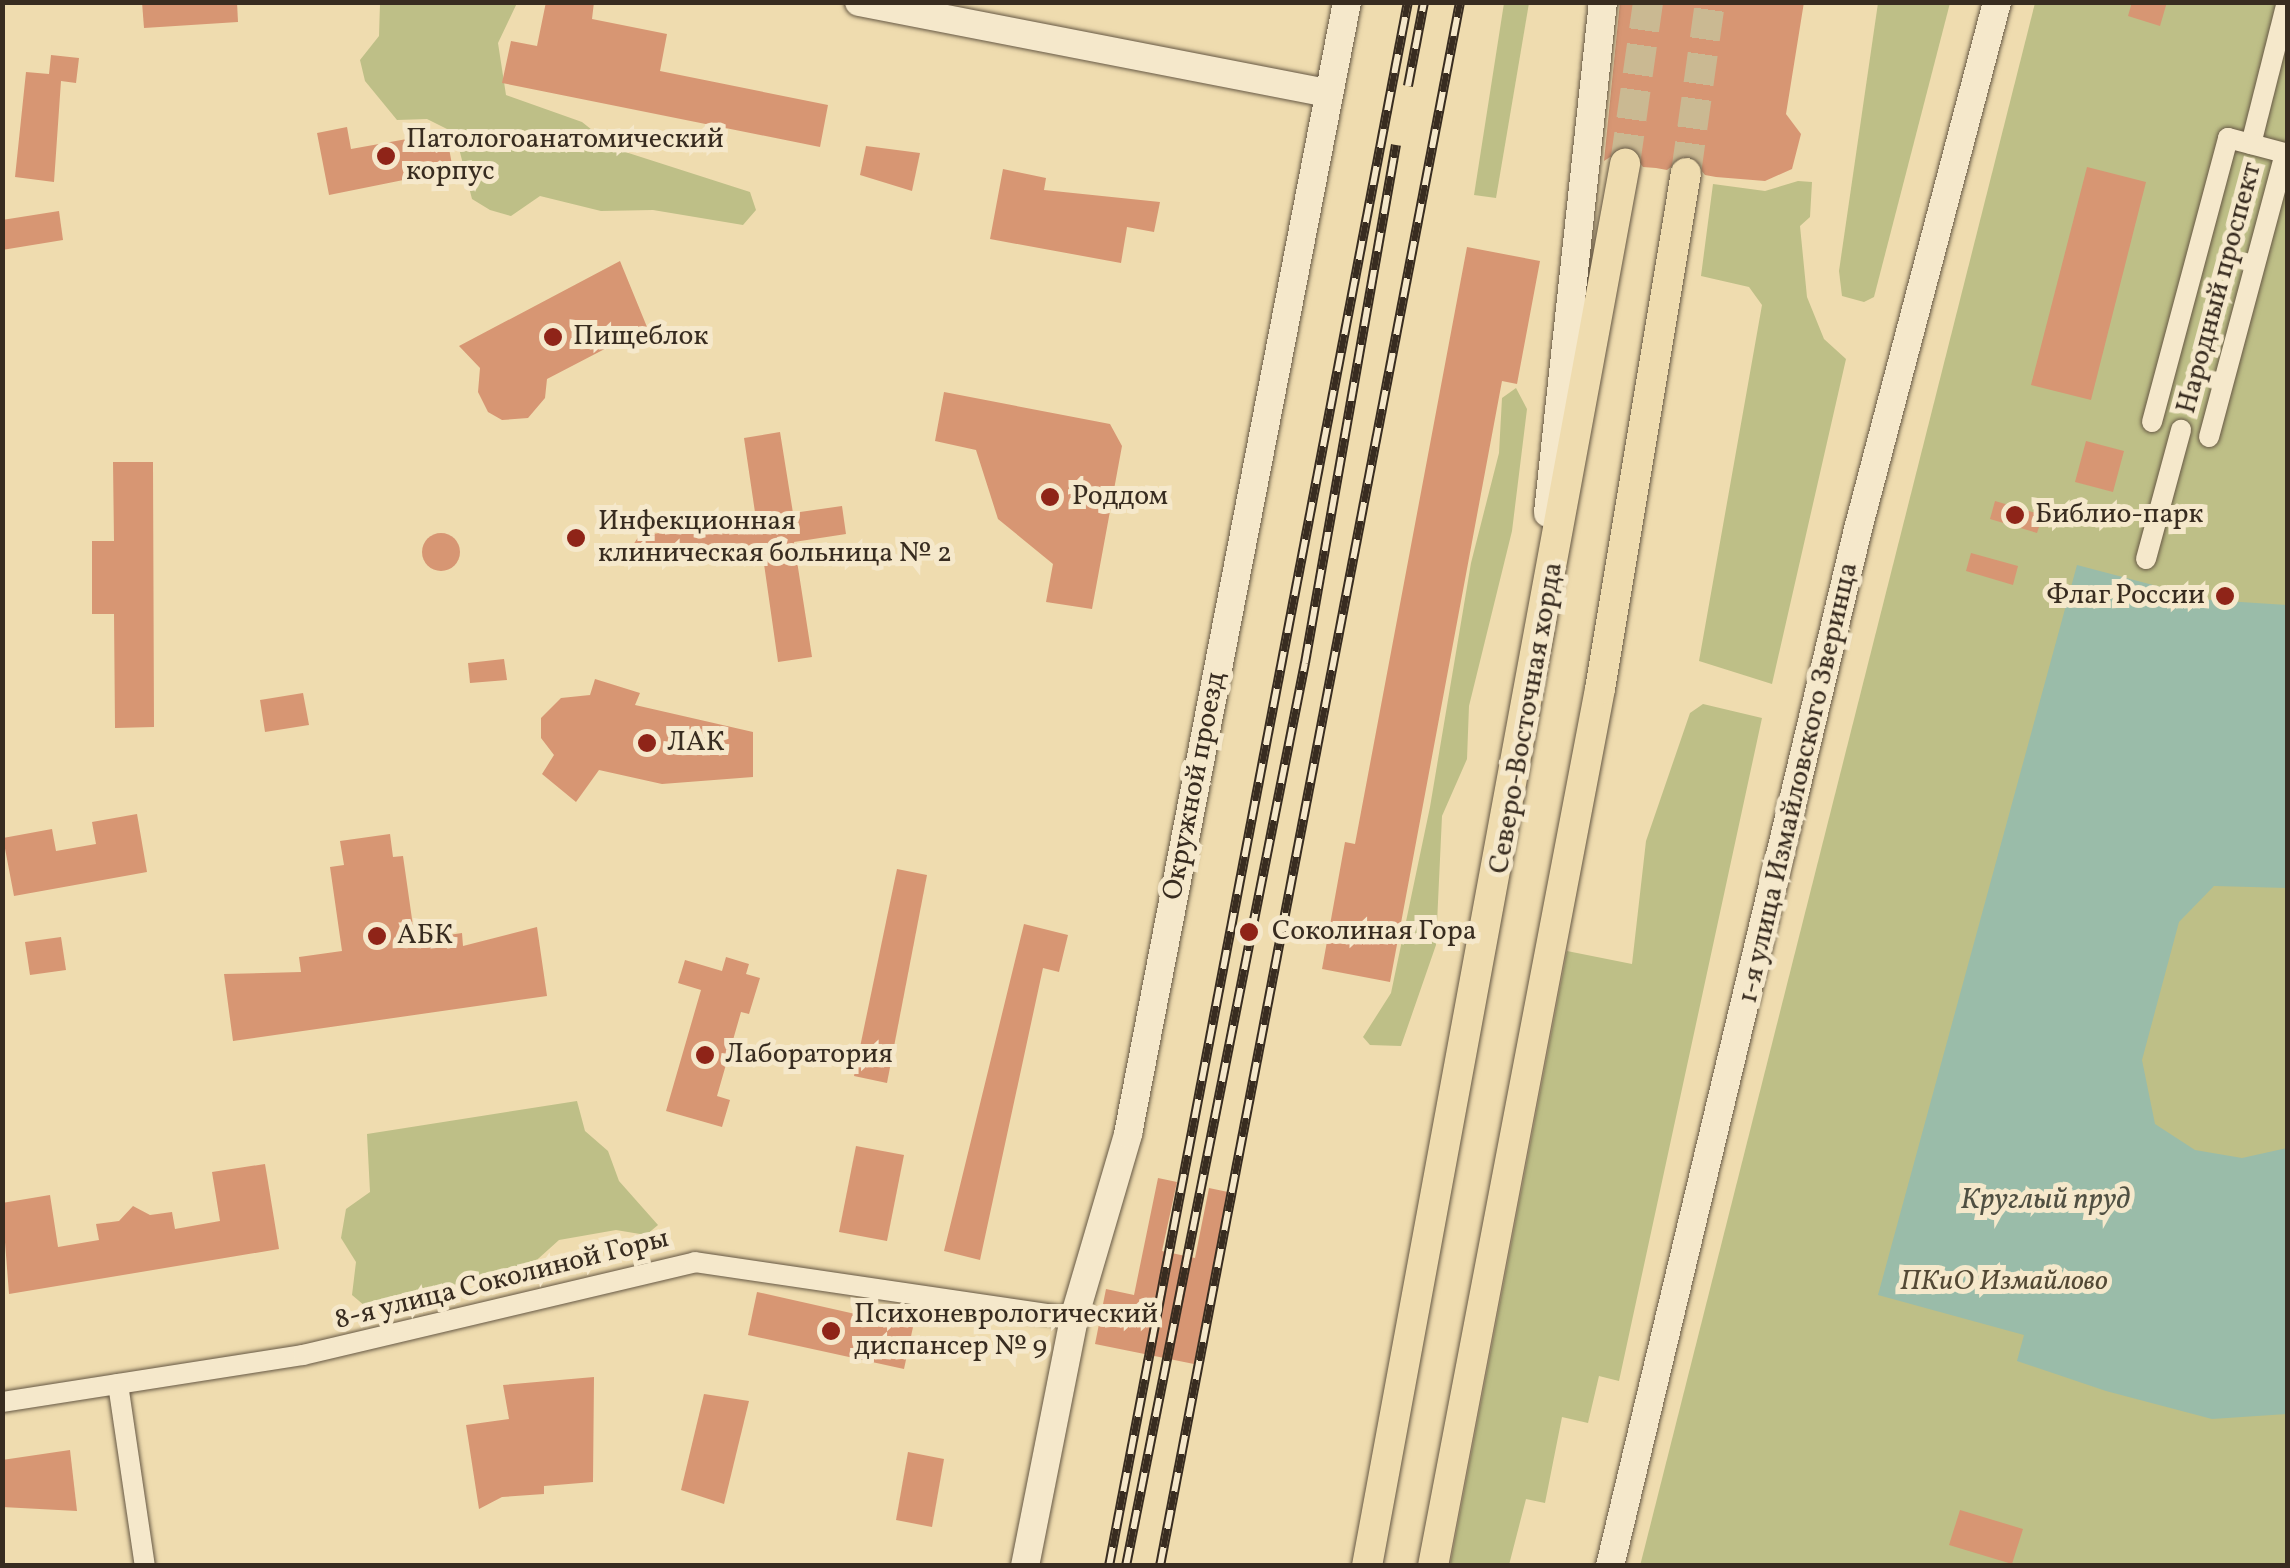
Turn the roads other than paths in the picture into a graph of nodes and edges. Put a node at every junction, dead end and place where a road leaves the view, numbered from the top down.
1 (859, 2) edge
2 (1347, 2) edge
3 (1602, 2) edge
4 (1996, 2) edge
5 (2287, 2) edge
6 (1328, 94) junction
7 (2251, 144) junction
8 (2286, 154) edge
9 (1625, 164) tunnel mouth
10 (1686, 173) tunnel mouth
11 (2152, 422) dead end
12 (2181, 430) dead end
13 (2209, 437) dead end
14 (2146, 558) dead end
15 (1519, 761) junction
16 (1074, 1318) junction
17 (118, 1384) junction
18 (2, 1402) edge
19 (146, 1566) edge
20 (1025, 1566) edge
21 (1366, 1566) edge
22 (1432, 1566) edge
23 (1610, 1566) edge

1 - 6 street
2 - 6 street, Окружной проезд
3 - 15 street
4 - 23 street, 1-я улица Измайловского Зверинца
5 - 7 street, Народный проспект
6 - 16 street, Окружной проезд
7 - 8 street
7 - 11 street, Народный проспект
8 - 13 street, Народный проспект
9 - 15 main road, Северо-Восточная хорда
10 - 22 main road
12 - 14 street, Народный проспект
15 - 21 main road, Северо-Восточная хорда
16 - 17 street, 8-я улица Соколиной Горы
16 - 20 street, Окружной проезд
17 - 18 street, 8-я улица Соколиной Горы
17 - 19 street

